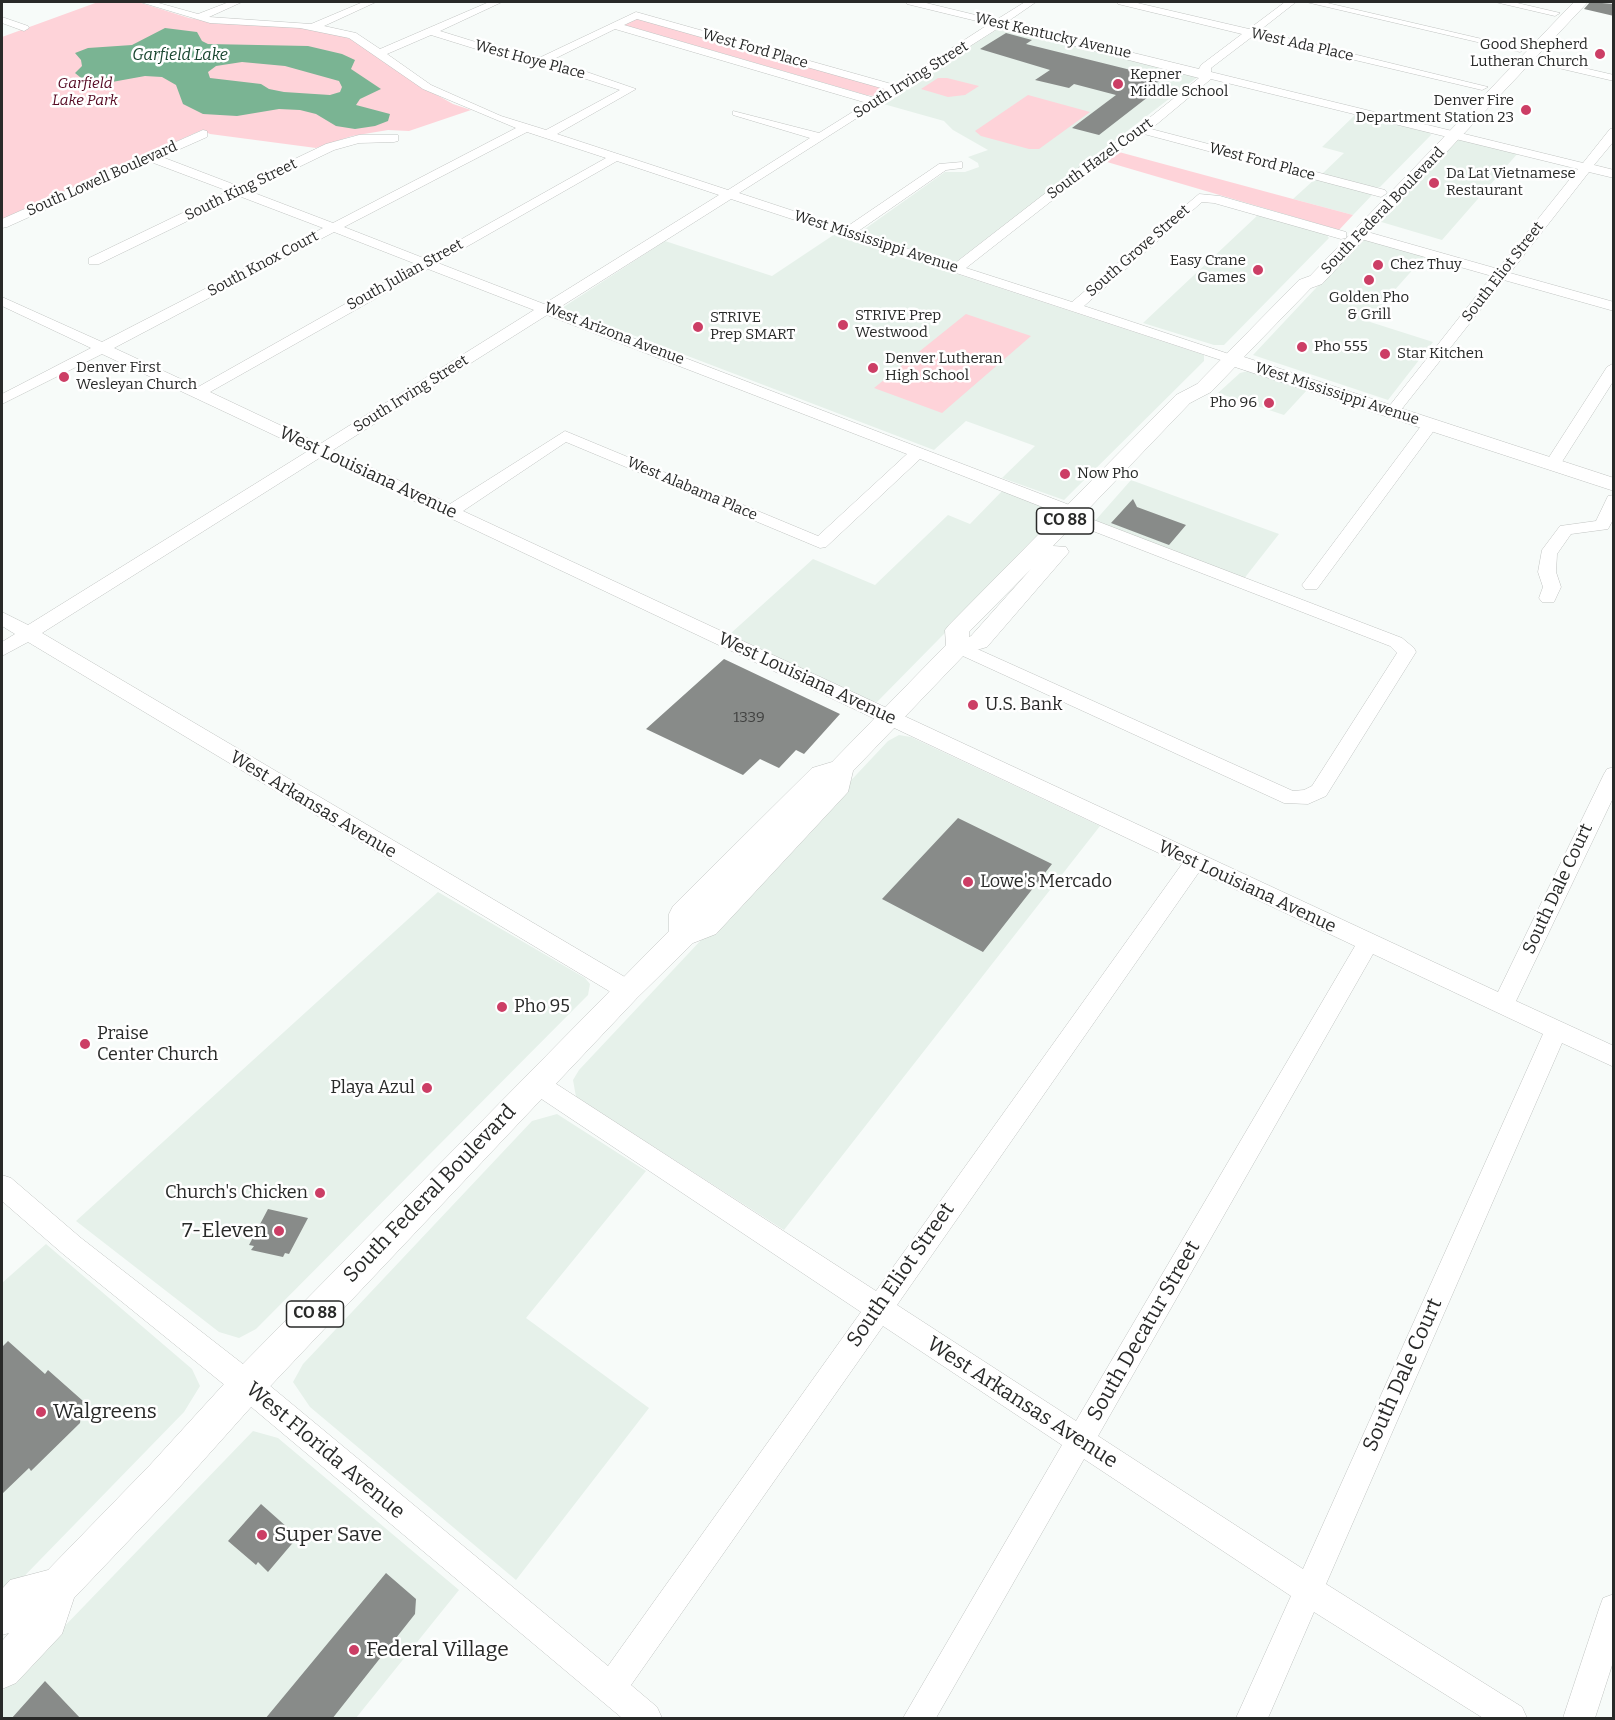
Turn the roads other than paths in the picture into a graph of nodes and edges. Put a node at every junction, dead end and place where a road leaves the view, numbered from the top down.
1 (145, 2) edge
2 (237, 2) edge
3 (371, 2) edge
4 (497, 2) edge
5 (911, 2) edge
6 (1031, 2) edge
7 (1122, 2) edge
8 (1291, 2) edge
9 (1311, 2) edge
10 (1500, 2) edge
11 (1567, 2) edge
12 (1581, 2) edge
13 (1555, 14) junction
14 (198, 17) junction
15 (2, 20) edge
16 (997, 23) junction
17 (615, 26) junction
18 (313, 27) junction
19 (24, 28) dead end
20 (430, 31) junction
21 (1251, 32) junction
22 (380, 53) junction
23 (1524, 54) junction
24 (542, 61) junction
25 (1205, 72) junction
26 (1614, 78) edge
27 (1482, 87) junction
28 (897, 89) junction
29 (877, 102) junction
30 (737, 112) dead end
31 (525, 128) junction
32 (1142, 130) junction
33 (1614, 132) edge
34 (1448, 133) junction
35 (203, 134) dead end
36 (546, 135) junction
37 (820, 137) junction
38 (394, 138) dead end
39 (153, 158) junction
40 (614, 158) junction
41 (958, 165) dead end
42 (1585, 167) junction
43 (1614, 174) edge
44 (241, 190) junction
45 (1381, 193) junction
46 (730, 194) junction
47 (2, 224) edge
48 (334, 226) junction
49 (848, 233) junction
50 (1359, 234) junction
51 (1341, 235) junction
52 (94, 261) dead end
53 (428, 262) junction
54 (957, 268) junction
55 (1500, 275) junction
56 (1305, 284) junction
57 (2, 302) edge
58 (1614, 307) edge
59 (548, 308) junction
60 (1074, 308) junction
61 (102, 348) junction
62 (1233, 360) junction
63 (1614, 367) edge
64 (196, 394) junction
65 (2, 400) edge
66 (1392, 412) junction
67 (1430, 425) junction
68 (321, 450) junction
69 (917, 453) junction
70 (1552, 465) junction
71 (1614, 485) edge
72 (1614, 500) edge
73 (450, 512) junction
74 (1080, 518) junction
75 (1311, 585) dead end
76 (1548, 598) dead end
77 (2, 618) edge
78 (27, 634) junction
79 (958, 646) junction
80 (2, 650) edge
81 (891, 718) junction
82 (1614, 774) edge
83 (1195, 862) junction
84 (1368, 943) junction
85 (627, 990) junction
86 (1503, 1005) junction
87 (1556, 1031) junction
88 (1614, 1057) edge
89 (536, 1083) junction
90 (2, 1186) edge
91 (877, 1308) junction
92 (247, 1385) junction
93 (1081, 1442) junction
94 (58, 1587) junction
95 (1308, 1590) junction
96 (1614, 1609) edge
97 (2, 1616) edge
98 (2, 1669) edge
99 (610, 1689) junction
100 (646, 1719) edge
101 (919, 1719) edge
102 (1252, 1719) edge
103 (1511, 1719) edge
104 (1579, 1719) edge

1 - 14 street, West Mississippi Avenue
2 - 14 street
3 - 18 street
4 - 20 street
5 - 16 street, West Kentucky Avenue
6 - 16 street, South Irving Street
7 - 21 street, West Ada Place
8 - 21 street, South Hazel Court
9 - 23 street
10 - 13 street
11 - 13 main road, South Federal Boulevard / CO 88
12 - 23 main road, South Federal Boulevard / CO 88
13 - 23 main road, South Federal Boulevard / CO 88
14 - 18 street, West Mississippi Avenue
15 - 19 street
16 - 25 street, West Kentucky Avenue
16 - 28 street, South Irving Street
17 - 24 street
17 - 28 street, West Ford Place
17 - 29 street
18 - 22 street, West Mississippi Avenue
20 - 22 street
20 - 24 street, West Hoye Place
21 - 25 street, South Hazel Court
21 - 27 street, West Ada Place
22 - 31 street, West Mississippi Avenue
23 - 26 street
23 - 27 main road, South Federal Boulevard / CO 88
23 - 34 main road, South Federal Boulevard / CO 88
24 - 36 street, West Hoye Place
25 - 32 street, South Hazel Court
25 - 34 street, West Kentucky Avenue
27 - 34 main road, South Federal Boulevard / CO 88
28 - 29 street, South Irving Street
29 - 37 street, South Irving Street
30 - 37 street
31 - 36 street, West Mississippi Avenue
31 - 48 street, South Knox Court
32 - 45 street, West Ford Place
32 - 54 street, South Hazel Court
33 - 42 street, South Eliot Street
34 - 42 street, West Kentucky Avenue
34 - 45 main road, South Federal Boulevard / CO 88
34 - 50 main road, South Federal Boulevard / CO 88
35 - 39 street, South Lowell Boulevard
36 - 40 street, West Mississippi Avenue
37 - 46 street, South Irving Street
38 - 44 street, South King Street
39 - 44 street, West Arizona Avenue
39 - 47 street, South Lowell Boulevard
40 - 46 street, West Mississippi Avenue
40 - 53 street, South Julian Street
41 - 49 street
42 - 43 street, West Kentucky Avenue
42 - 55 street, South Eliot Street
44 - 48 street, West Arizona Avenue
44 - 52 street, South King Street
45 - 51 main road, South Federal Boulevard / CO 88
46 - 49 street, West Mississippi Avenue
46 - 59 street, South Irving Street
48 - 53 street, West Arizona Avenue
48 - 61 street, South Knox Court
49 - 54 street, West Mississippi Avenue
50 - 55 street
50 - 56 main road, South Federal Boulevard / CO 88
51 - 56 main road, South Federal Boulevard / CO 88
51 - 60 street, South Grove Street
53 - 59 street, West Arizona Avenue
53 - 64 street, South Julian Street
54 - 60 street, West Mississippi Avenue
55 - 58 street
55 - 66 street, South Eliot Street
56 - 62 main road, South Federal Boulevard / CO 88
57 - 61 street, West Louisiana Avenue
59 - 68 street, South Irving Street
59 - 69 street, West Arizona Avenue
60 - 62 street, West Mississippi Avenue
61 - 64 street, West Louisiana Avenue
61 - 65 street, South Knox Court
62 - 66 main road, West Mississippi Avenue
62 - 74 main road, South Federal Boulevard / CO 88
63 - 70 street
64 - 68 street, West Louisiana Avenue
66 - 67 main road, West Mississippi Avenue
67 - 70 main road, West Mississippi Avenue
67 - 75 street
68 - 73 street, West Louisiana Avenue
68 - 78 street, South Irving Street
69 - 73 street, West Alabama Place
69 - 74 street, West Arizona Avenue
70 - 71 main road, West Mississippi Avenue
72 - 76 street
73 - 81 street, West Louisiana Avenue
74 - 79 main road, South Federal Boulevard / CO 88
74 - 79 street, West Arizona Avenue
77 - 78 street, West Arkansas Avenue
78 - 80 street, South Irving Street
78 - 85 street, West Arkansas Avenue
79 - 81 main road, South Federal Boulevard / CO 88
81 - 83 street, West Louisiana Avenue
81 - 85 main road, South Federal Boulevard / CO 88
82 - 86 street, South Dale Court
83 - 84 street, West Louisiana Avenue
83 - 91 street, South Eliot Street
84 - 86 street, West Louisiana Avenue
84 - 93 street, South Decatur Street
85 - 89 main road, South Federal Boulevard / CO 88
86 - 87 street, West Louisiana Avenue
87 - 88 street, West Louisiana Avenue
87 - 95 street, South Dale Court
89 - 91 street, West Arkansas Avenue
89 - 92 main road, South Federal Boulevard / CO 88
90 - 92 street, West Florida Avenue
91 - 93 street, West Arkansas Avenue
91 - 99 street, South Eliot Street
92 - 94 main road, South Federal Boulevard / CO 88
92 - 99 street, West Florida Avenue
93 - 95 street, West Arkansas Avenue
93 - 101 street, South Decatur Street
94 - 97 main road
94 - 98 main road, South Federal Boulevard
95 - 102 street, South Dale Court
95 - 103 street, West Arkansas Avenue
96 - 104 street
99 - 100 street, West Florida Avenue

